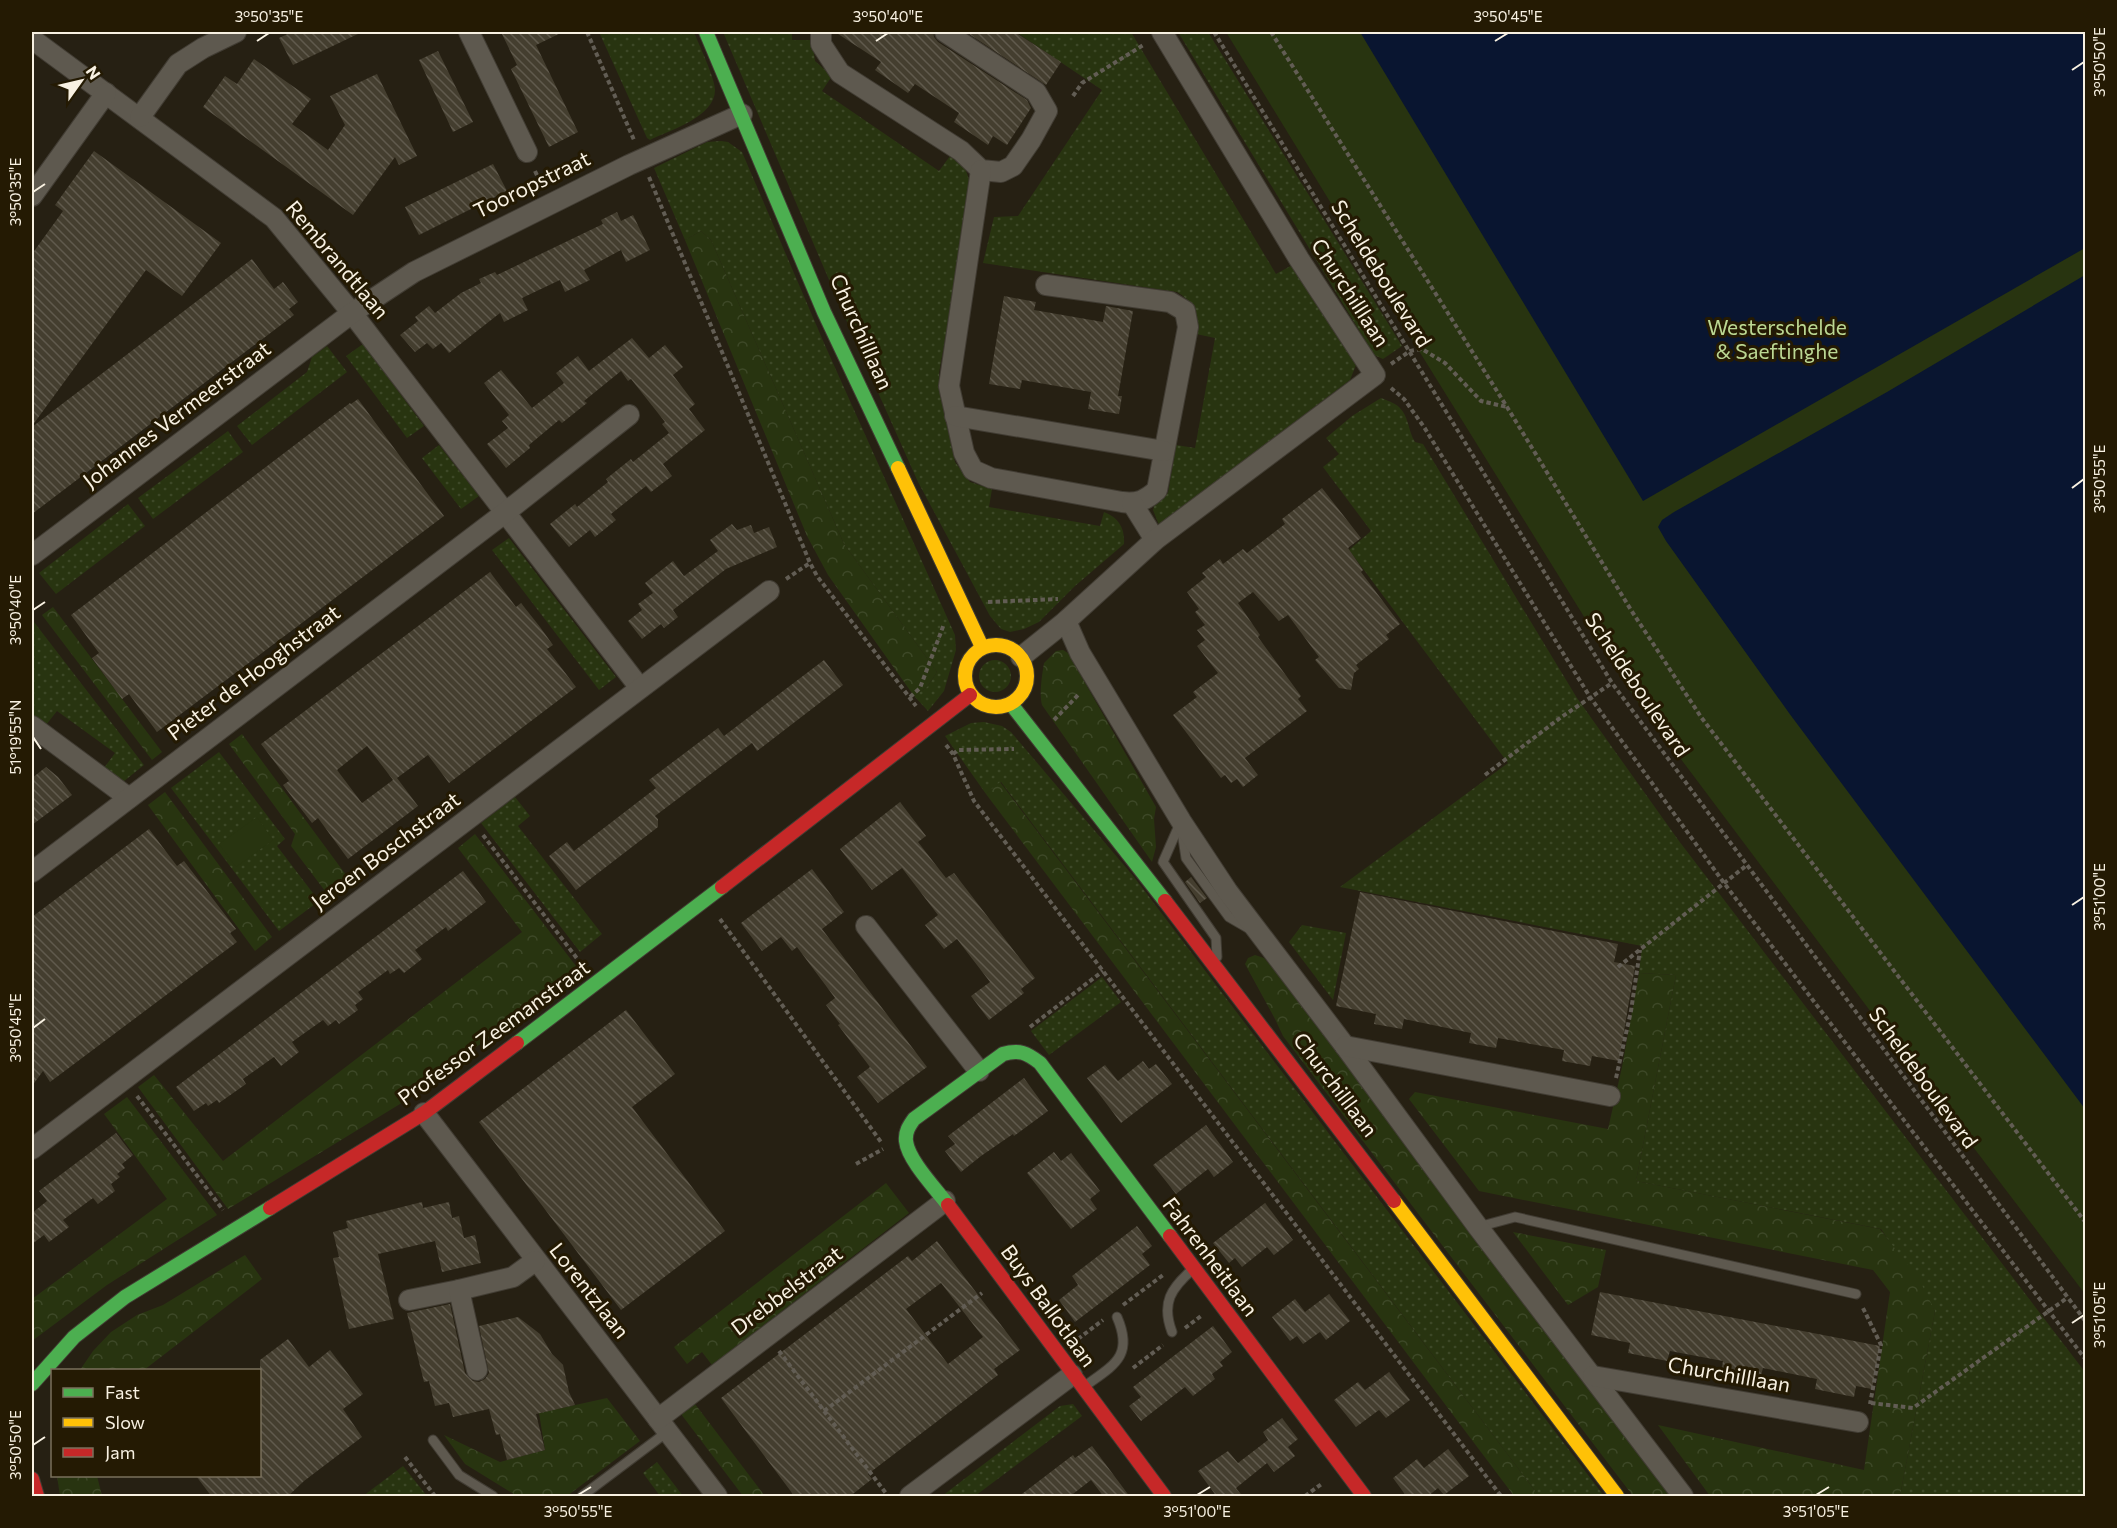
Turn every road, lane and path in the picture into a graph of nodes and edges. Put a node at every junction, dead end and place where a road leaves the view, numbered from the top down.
1 (236, 32) edge
2 (469, 32) edge
3 (587, 32) edge
4 (706, 32) edge
5 (821, 32) edge
6 (945, 32) edge
7 (1162, 32) edge
8 (1214, 32) edge
9 (1271, 32) edge
10 (32, 39) edge
11 (1142, 46) dead end
12 (106, 93) junction
13 (1073, 96) dead end
14 (742, 114) junction
15 (140, 117) junction
16 (527, 152) dead end
17 (642, 159) junction
18 (981, 170) junction
19 (32, 196) edge
20 (1046, 285) dead end
21 (352, 313) junction
22 (1410, 351) junction
23 (1375, 375) junction
24 (1507, 407) junction
25 (629, 415) dead end
26 (955, 416) junction
27 (1164, 451) junction
28 (1132, 503) junction
29 (506, 512) junction
30 (1155, 540) junction
31 (32, 555) edge
32 (810, 563) junction
33 (797, 571) dead end
34 (769, 591) dead end
35 (1066, 621) junction
36 (982, 647) junction
37 (1021, 657) junction
38 (1612, 683) junction
39 (640, 688) junction
40 (970, 695) junction
41 (1590, 697) junction
42 (1011, 704) junction
43 (32, 726) edge
44 (931, 727) junction
45 (1485, 775) dead end
46 (129, 798) junction
47 (470, 817) junction
48 (1181, 821) junction
49 (1747, 865) junction
50 (32, 872) edge
51 (1724, 883) junction
52 (706, 900) junction
53 (866, 926) dead end
54 (570, 949) dead end
55 (1640, 950) junction
56 (1618, 967) dead end
57 (1217, 968) junction
58 (1103, 971) junction
59 (1345, 1046) junction
60 (1017, 1050) junction
61 (1620, 1068) dead end
62 (979, 1071) junction
63 (124, 1079) junction
64 (1610, 1096) dead end
65 (424, 1113) junction
66 (32, 1149) edge
67 (856, 1164) dead end
68 (212, 1197) dead end
69 (945, 1201) junction
70 (2085, 1223) edge
71 (1478, 1227) junction
72 (535, 1261) junction
73 (1193, 1269) junction
74 (1001, 1278) junction
75 (459, 1290) junction
76 (1856, 1294) joint
77 (2067, 1298) junction
78 (410, 1300) dead end
79 (1218, 1303) junction
80 (2048, 1311) junction
81 (1117, 1317) dead end
82 (2085, 1322) edge
83 (1177, 1331) joint
84 (767, 1336) junction
85 (1164, 1344) dead end
86 (2085, 1360) edge
87 (477, 1370) dead end
88 (1128, 1372) dead end
89 (1593, 1376) junction
90 (1078, 1381) junction
91 (32, 1384) edge
92 (824, 1411) junction
93 (1858, 1422) dead end
94 (663, 1425) junction
95 (433, 1440) dead end
96 (405, 1457) dead end
97 (32, 1479) edge
98 (37, 1497) edge
99 (435, 1497) edge
100 (493, 1497) edge
101 (582, 1497) edge
102 (717, 1497) edge
103 (889, 1497) edge
104 (910, 1497) edge
105 (1164, 1497) edge
106 (1364, 1497) edge
107 (1501, 1497) edge
108 (1617, 1497) edge
109 (1683, 1497) edge

1 - 15 street
2 - 16 street
3 - 17 path
4 - 14 street, Churchilllaan
5 - 18 street
6 - 18 street
7 - 23 street, Churchilllaan
8 - 22 path, Scheldeboulevard
9 - 24 path
10 - 12 street, Rembrandtlaan
11 - 13 path
12 - 15 street, Rembrandtlaan
12 - 19 street
14 - 17 street, Tooropstraat
14 - 36 street, Churchilllaan
15 - 21 street, Rembrandtlaan
17 - 21 street, Tooropstraat
17 - 32 path
18 - 26 street
20 - 27 street
21 - 29 street, Rembrandtlaan
21 - 31 street, Johannes Vermeerstraat
22 - 23 path
22 - 24 path
22 - 38 path, Scheldeboulevard
23 - 30 street, Churchilllaan
23 - 41 path, Scheldeboulevard
24 - 70 path
25 - 29 street
26 - 27 street
26 - 28 street
27 - 28 street
28 - 30 street
29 - 39 street, Rembrandtlaan
29 - 46 street, Pieter de Hooghstraat
30 - 35 street, Churchilllaan
32 - 33 path
32 - 44 path
34 - 39 street, Jeroen Boschstraat
35 - 37 street, Churchilllaan
35 - 48 street, Churchilllaan
36 - 37 street
36 - 40 street
37 - 42 street
38 - 41 path
38 - 49 path, Scheldeboulevard
39 - 47 street, Jeroen Boschstraat
40 - 42 street
40 - 44 street, Professor Zeemanstraat
41 - 45 path
41 - 51 path, Scheldeboulevard
42 - 57 street, Churchilllaan
43 - 46 street
44 - 52 street, Professor Zeemanstraat
44 - 58 path
46 - 50 street, Pieter de Hooghstraat
47 - 54 path
47 - 63 street, Jeroen Boschstraat
48 - 57 lane
48 - 59 street, Churchilllaan
49 - 51 path
49 - 77 path, Scheldeboulevard
51 - 55 path
51 - 80 path, Scheldeboulevard
52 - 65 street, Professor Zeemanstraat
52 - 67 path
53 - 62 street
55 - 56 path
55 - 61 path
57 - 108 street, Churchilllaan
58 - 60 path
58 - 107 path
59 - 64 street, Churchilllaan
59 - 71 street, Churchilllaan
60 - 62 street
60 - 73 street, Fahrenheitlaan
62 - 69 street, Buys Ballotlaan
63 - 66 street, Jeroen Boschstraat
63 - 68 path
65 - 72 street, Lorentzlaan
65 - 91 street, Professor Zeemanstraat
69 - 74 street, Buys Ballotlaan
69 - 84 street, Drebbelstraat
71 - 76 lane
71 - 89 street, Churchilllaan
72 - 75 street
72 - 94 street, Lorentzlaan
73 - 79 street, Fahrenheitlaan
73 - 83 lane
74 - 90 street, Buys Ballotlaan
74 - 92 path
75 - 78 street
75 - 87 street
76 - 80 path
77 - 80 path
77 - 82 path, Scheldeboulevard
79 - 83 path
79 - 106 street, Fahrenheitlaan
80 - 86 path, Scheldeboulevard
81 - 90 lane
84 - 92 path
84 - 94 street, Drebbelstraat
85 - 88 path
89 - 93 street, Churchilllaan
89 - 109 street, Churchilllaan
90 - 104 street
90 - 105 street, Buys Ballotlaan
92 - 103 path
94 - 101 lane
94 - 102 street, Lorentzlaan
95 - 100 lane
96 - 99 path
97 - 98 street

